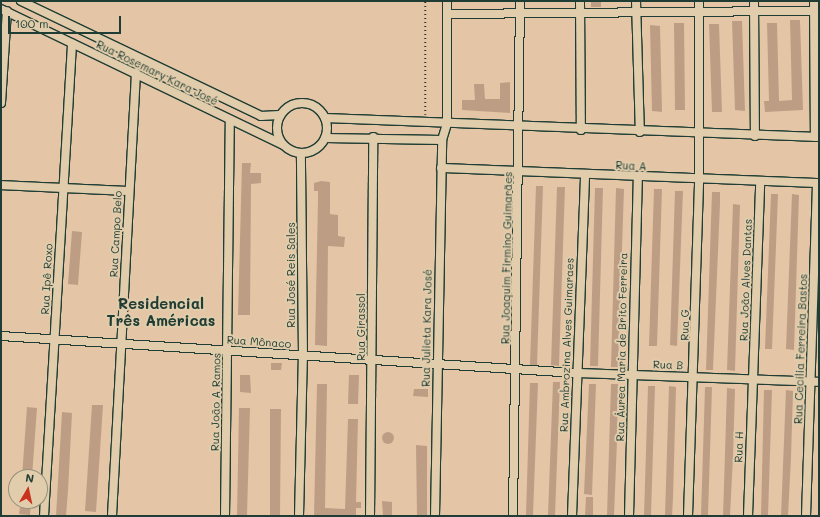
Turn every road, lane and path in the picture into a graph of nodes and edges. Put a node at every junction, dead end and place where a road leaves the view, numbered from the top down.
1 (21, 1) edge
2 (425, 1) edge
3 (447, 1) edge
4 (520, 1) edge
5 (580, 1) edge
6 (636, 1) edge
7 (699, 1) edge
8 (754, 1) edge
9 (814, 1) edge
10 (4, 10) edge
11 (754, 11) junction
12 (816, 11) edge
13 (637, 12) junction
14 (700, 12) junction
15 (580, 13) junction
16 (447, 14) junction
17 (520, 14) junction
18 (72, 44) junction
19 (136, 73) junction
20 (1, 103) edge
21 (279, 116) junction
22 (325, 118) junction
23 (230, 121) junction
24 (425, 123) junction
25 (447, 124) junction
26 (520, 128) junction
27 (581, 130) junction
28 (640, 132) junction
29 (700, 135) junction
30 (755, 136) junction
31 (373, 137) junction
32 (817, 137) edge
33 (325, 138) junction
34 (442, 140) junction
35 (282, 144) junction
36 (301, 153) junction
37 (442, 168) junction
38 (519, 173) junction
39 (585, 175) junction
40 (638, 178) junction
41 (700, 179) junction
42 (760, 181) junction
43 (818, 183) edge
44 (1, 184) edge
45 (63, 187) junction
46 (129, 191) junction
47 (1, 336) edge
48 (54, 340) junction
49 (121, 344) junction
50 (228, 351) junction
51 (302, 356) junction
52 (372, 361) junction
53 (437, 365) junction
54 (515, 369) junction
55 (576, 373) junction
56 (633, 375) junction
57 (694, 377) junction
58 (753, 379) junction
59 (815, 382) edge
60 (44, 516) edge
61 (112, 516) edge
62 (225, 516) edge
63 (299, 516) edge
64 (370, 516) edge
65 (435, 516) edge
66 (513, 516) edge
67 (572, 516) edge
68 (629, 516) edge
69 (688, 516) edge
70 (748, 516) edge
71 (806, 516) edge

1 - 21 street, Rua Rosemary Kara José
2 - 24 path
3 - 16 street, Rua Julieta Kara José
4 - 17 street, Rua Joaquim Firmino Guimarães
5 - 15 street
6 - 13 street
7 - 14 street, Rua G
8 - 11 street
9 - 12 street
10 - 18 street, Rua Rosemary Kara José
10 - 20 street
11 - 12 street
11 - 14 street
11 - 30 street
12 - 32 street
13 - 14 street
13 - 15 street
13 - 28 street
14 - 29 street, Rua G
15 - 17 street
15 - 27 street
16 - 17 street
16 - 25 street, Rua Julieta Kara José
17 - 26 street, Rua Joaquim Firmino Guimarães
18 - 19 street, Rua Rosemary Kara José
18 - 45 street, Rua Ipê Roxo
19 - 23 street, Rua Rosemary Kara José
19 - 46 street, Rua Campo Belo
21 - 22 street
21 - 35 street
22 - 24 street
22 - 33 street
23 - 35 street, Rua Rosemary Kara José
23 - 50 street, Rua João A Ramos
24 - 25 street
25 - 26 street
25 - 34 street, Rua Julieta Kara José
26 - 27 street
26 - 38 street, Rua Joaquim Firmino Guimarães
27 - 28 street
28 - 29 street
29 - 30 street
29 - 41 street, Rua G
30 - 32 street
31 - 33 street
31 - 34 street
31 - 52 street, Rua Girassol
33 - 36 street
34 - 37 street, Rua Julieta Kara José
35 - 36 street, Rua Rosemary Kara José
36 - 51 street, Rua José Reis Sales
37 - 38 street, Rua A
37 - 53 street, Rua Julieta Kara José
38 - 39 street, Rua A
38 - 54 street, Rua Joaquim Firmino Guimarães
39 - 40 street, Rua A
39 - 55 street, Rua Ambrozina Alves Guimaraes
40 - 41 street, Rua A
40 - 56 street, Rua Áurea Maria de Brito Ferreira
41 - 42 street, Rua A
41 - 57 street, Rua G
42 - 43 street, Rua A
42 - 58 street, Rua João Alves Dantas
43 - 59 street, Rua Cecília Ferreira Bastos
44 - 45 street
45 - 46 street
45 - 48 street, Rua Ipê Roxo
46 - 49 street, Rua Campo Belo
47 - 48 street, Rua Mônaco
48 - 49 street, Rua Mônaco
48 - 60 street, Rua Ipê Roxo
49 - 50 street, Rua Mônaco
49 - 61 street, Rua Campo Belo
50 - 51 street, Rua Mônaco
50 - 62 street, Rua João A Ramos
51 - 52 street, Rua Mônaco
51 - 63 street, Rua José Reis Sales
52 - 53 street, Rua Mônaco
52 - 64 street, Rua Girassol
53 - 54 street, Rua Mônaco
53 - 65 street, Rua Julieta Kara José
54 - 55 street, Rua B
54 - 66 street, Rua Joaquim Firmino Guimarães
55 - 56 street, Rua B
55 - 67 street, Rua Ambrozina Alves Guimaraes
56 - 57 street, Rua B
56 - 68 street, Rua Áurea Maria de Brito Ferreira
57 - 58 street, Rua B
57 - 69 street, Rua G
58 - 59 street, Rua B
58 - 70 street, Rua H
59 - 71 street, Rua Cecília Ferreira Bastos

